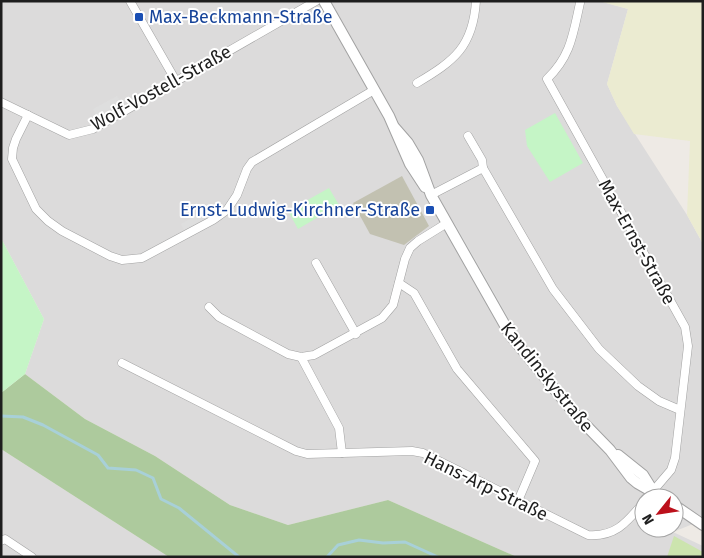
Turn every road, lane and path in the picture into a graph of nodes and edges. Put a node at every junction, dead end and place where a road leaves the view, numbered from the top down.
1 (130, 1) edge
2 (316, 1) edge
3 (324, 1) edge
4 (476, 1) edge
5 (580, 3) dead end
6 (176, 81) junction
7 (417, 83) dead end
8 (374, 90) junction
9 (1, 102) edge
10 (28, 115) junction
11 (468, 136) dead end
12 (483, 168) junction
13 (431, 195) junction
14 (447, 223) junction
15 (316, 263) dead end
16 (400, 283) junction
17 (208, 307) dead end
18 (356, 334) junction
19 (301, 356) junction
20 (122, 363) dead end
21 (680, 410) junction
22 (342, 453) junction
23 (648, 488) edge
24 (656, 488) edge
25 (518, 501) junction
26 (684, 512) edge
27 (634, 514) edge
28 (703, 524) edge
29 (1, 541) edge
30 (32, 557) edge

1 - 6 street
2 - 6 street, Wolf-Vostell-Straße
3 - 8 street, Kandinskystraße
4 - 7 street
5 - 21 street, Max-Ernst-Straße
6 - 10 street, Wolf-Vostell-Straße
8 - 10 street
8 - 13 street, Kandinskystraße
9 - 10 street, Wolf-Vostell-Straße
11 - 12 street
12 - 13 street
12 - 21 street
13 - 14 street, Kandinskystraße
14 - 16 street
14 - 23 street, Kandinskystraße
15 - 18 street
16 - 18 street
16 - 25 street
17 - 19 street
18 - 19 street
19 - 22 street
20 - 22 street, Hans-Arp-Straße
21 - 24 street, Max-Ernst-Straße
22 - 25 street, Hans-Arp-Straße
25 - 27 street, Hans-Arp-Straße
26 - 28 street
29 - 30 street

